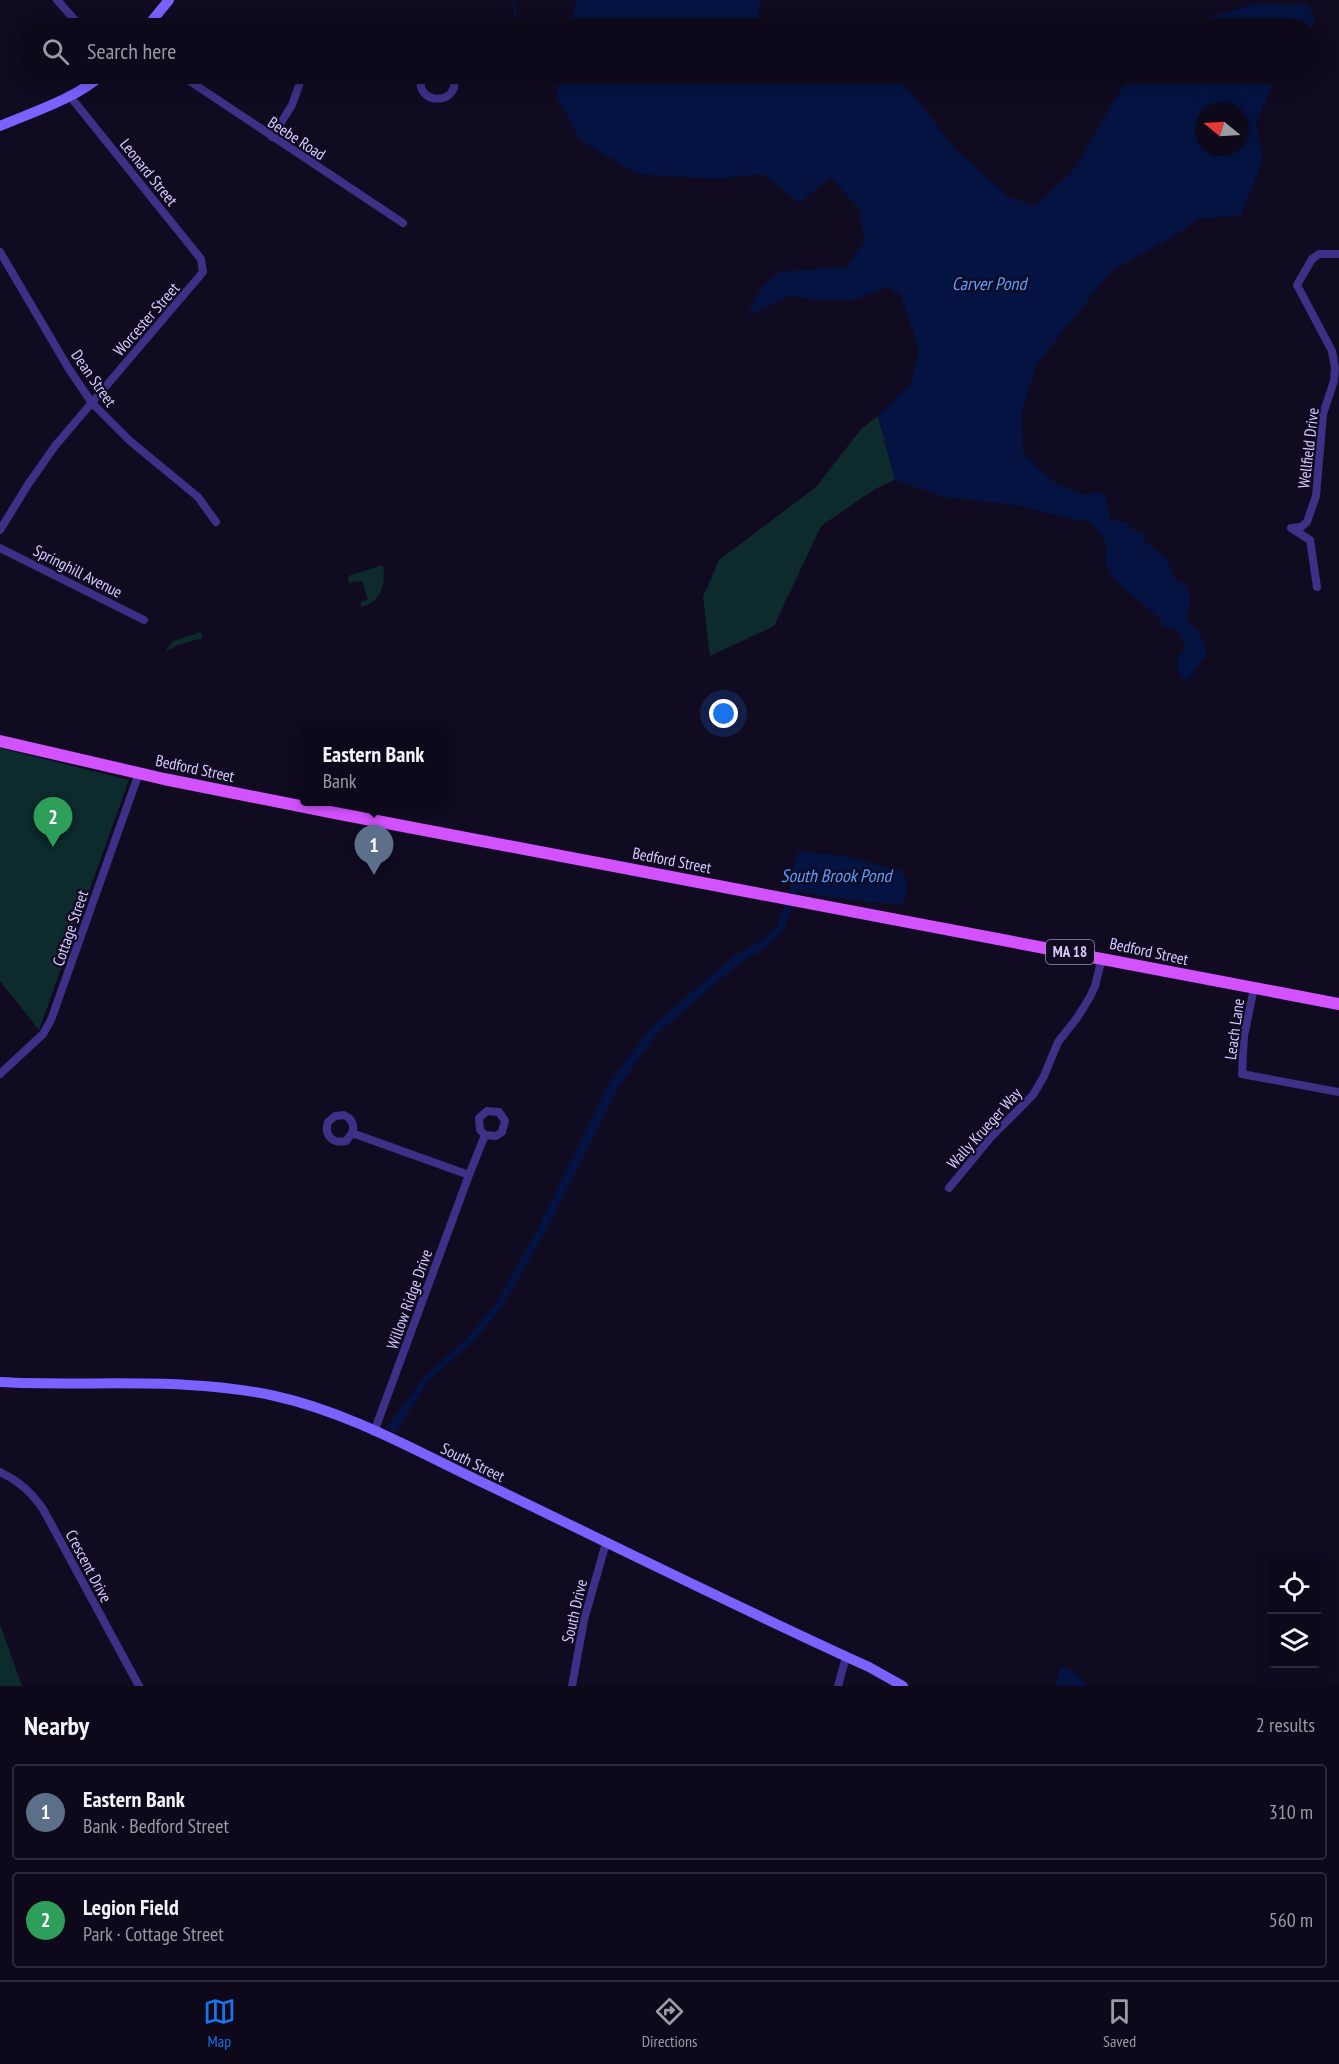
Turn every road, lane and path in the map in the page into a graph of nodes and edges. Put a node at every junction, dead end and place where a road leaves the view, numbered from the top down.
1 (57, 0) edge
2 (169, 0) edge
3 (73, 18) edge
4 (154, 18) edge
5 (90, 84) edge
6 (194, 84) edge
7 (299, 84) edge
8 (420, 84) edge
9 (454, 84) edge
10 (69, 95) junction
11 (0, 126) edge
12 (272, 137) junction
13 (403, 223) dead end
14 (0, 252) edge
15 (1339, 254) edge
16 (204, 268) joint
17 (92, 403) junction
18 (216, 522) dead end
19 (0, 530) edge
20 (0, 548) edge
21 (1317, 587) dead end
22 (144, 620) dead end
23 (0, 741) edge
24 (139, 773) junction
25 (300, 806) edge
26 (301, 806) edge
27 (1102, 958) junction
28 (1254, 988) junction
29 (1339, 1004) edge
30 (0, 1074) edge
31 (1339, 1092) edge
32 (352, 1133) dead end
33 (485, 1135) dead end
34 (469, 1175) junction
35 (949, 1188) dead end
36 (0, 1382) edge
37 (374, 1432) junction
38 (0, 1472) edge
39 (606, 1543) junction
40 (846, 1657) junction
41 (139, 1686) edge
42 (572, 1686) edge
43 (838, 1686) edge
44 (903, 1686) edge

1 - 3 street
2 - 4 street
5 - 10 street
6 - 12 street, Beebe Road
7 - 12 street
8 - 9 street
10 - 11 street
10 - 16 street, Leonard Street
12 - 13 street, Beebe Road
14 - 17 street, Dean Street
15 - 21 street, Wellfield Drive
16 - 17 street, Worcester Street
17 - 18 street, Dean Street
17 - 19 street, Worcester Street
20 - 22 street, Springhill Avenue
23 - 24 main road, Bedford Street / MA 18
24 - 25 main road, Bedford Street / MA 18
24 - 30 street, Cottage Street
26 - 27 main road, Bedford Street / MA 18
27 - 28 main road, Bedford Street / MA 18
27 - 35 street, Wally Krueger Way
28 - 29 main road, Bedford Street / MA 18
28 - 31 street, Leach Lane
32 - 34 street
33 - 34 street, Willow Ridge Drive
34 - 37 street, Willow Ridge Drive
36 - 37 street, South Street
37 - 39 street, South Street
38 - 41 street, Crescent Drive
39 - 40 street, South Street
39 - 42 street, South Drive
40 - 43 street
40 - 44 street, South Street

